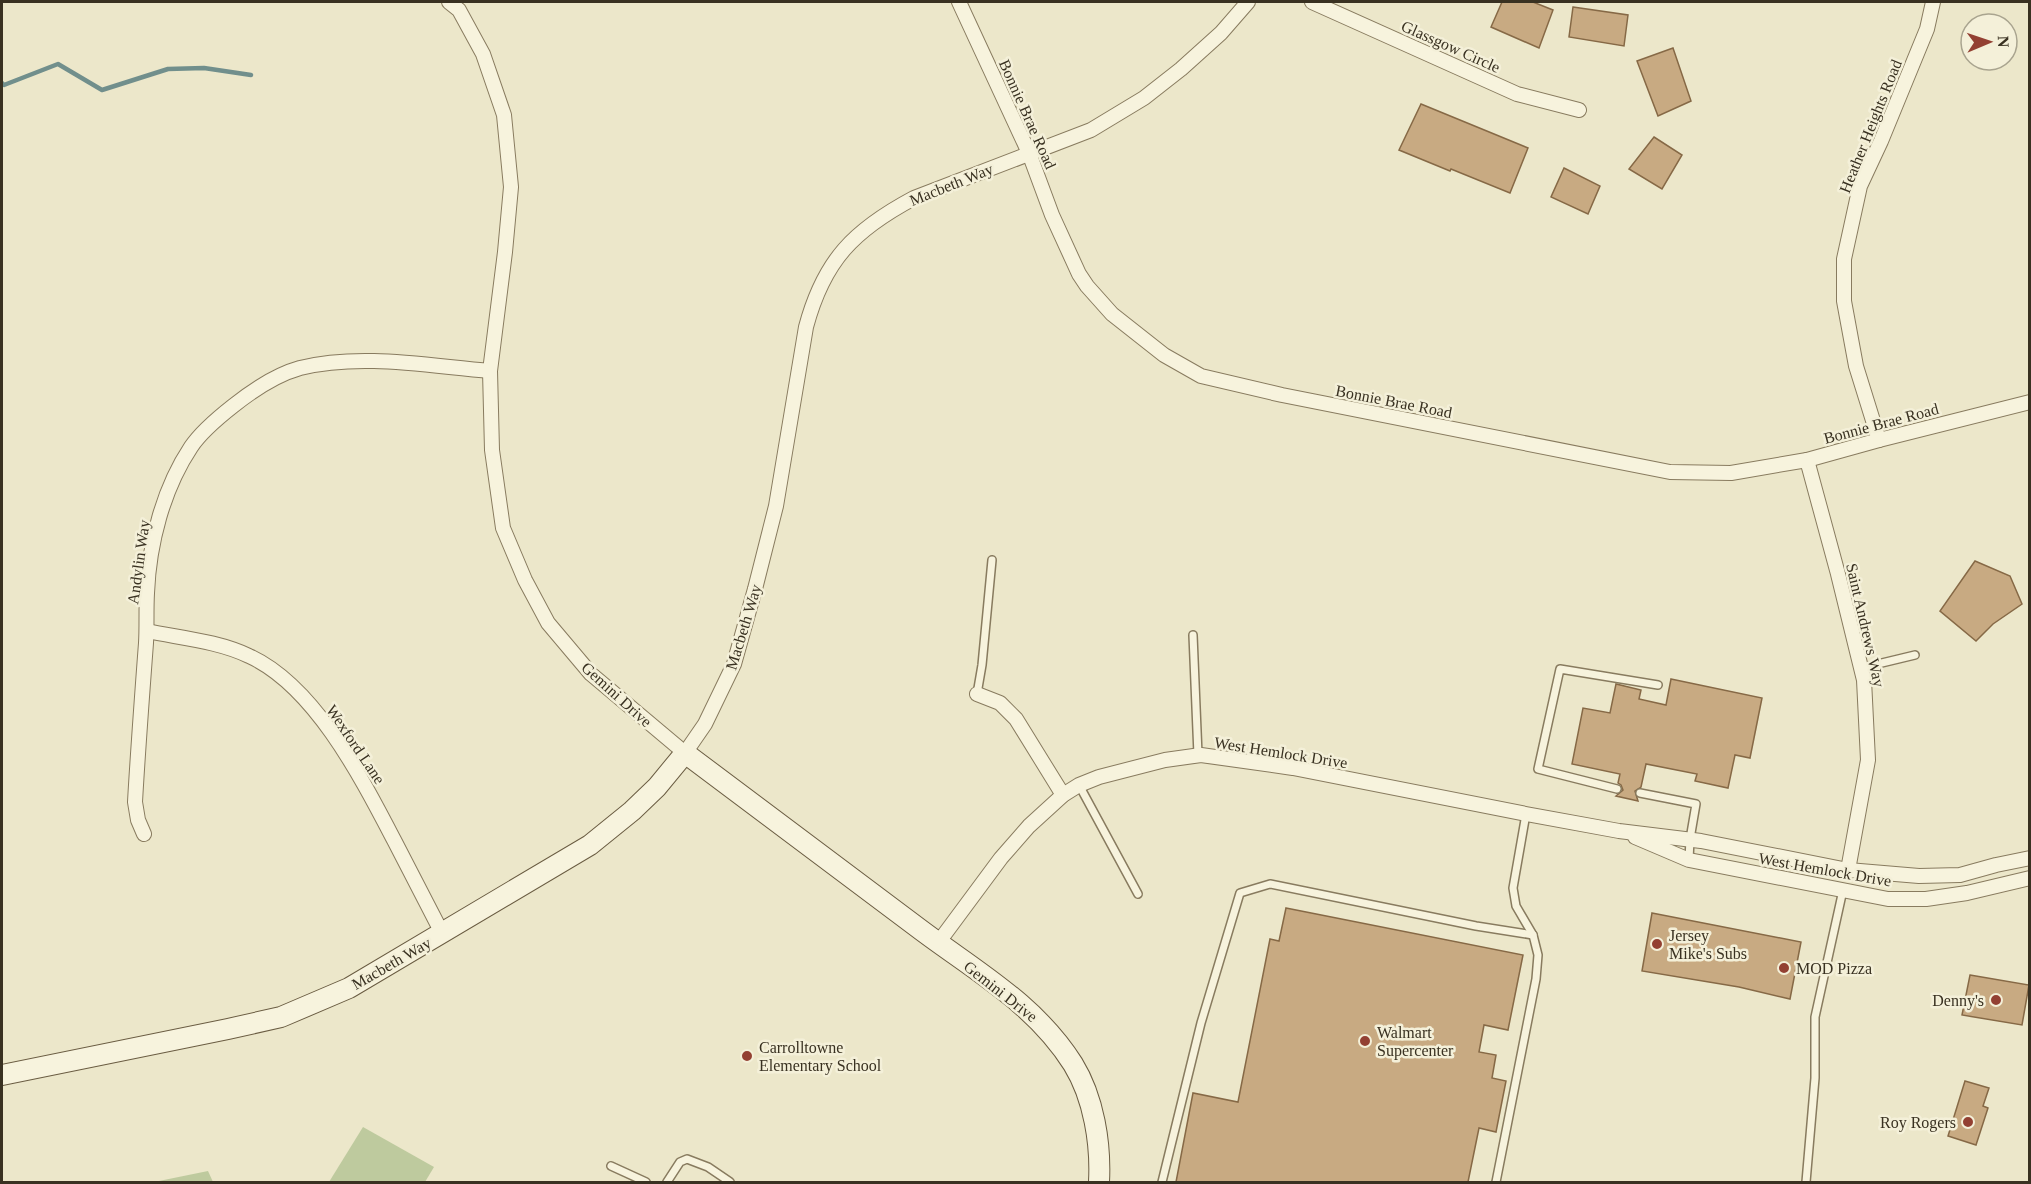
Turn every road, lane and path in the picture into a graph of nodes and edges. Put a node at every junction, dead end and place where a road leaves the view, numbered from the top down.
1 (959, 2) edge
2 (1248, 2) edge
3 (1312, 2) edge
4 (1933, 2) edge
5 (459, 4) edge
6 (1580, 110) dead end
7 (1029, 153) junction
8 (490, 371) junction
9 (2030, 402) edge
10 (1879, 440) junction
11 (1807, 460) junction
12 (992, 560) dead end
13 (147, 631) junction
14 (1193, 634) dead end
15 (1915, 655) dead end
16 (1861, 668) junction
17 (1658, 685) dead end
18 (977, 694) joint
19 (686, 753) junction
20 (1198, 756) junction
21 (1079, 785) junction
22 (1617, 789) dead end
23 (1640, 793) dead end
24 (1063, 795) junction
25 (1526, 814) junction
26 (1619, 831) junction
27 (144, 834) dead end
28 (1690, 839) junction
29 (2030, 858) edge
30 (1689, 860) junction
31 (1848, 870) junction
32 (2030, 878) edge
33 (1843, 890) junction
34 (1138, 894) dead end
35 (442, 933) junction
36 (1533, 935) junction
37 (938, 943) junction
38 (2, 1075) edge
39 (611, 1166) dead end
40 (646, 1182) edge
41 (668, 1182) edge
42 (730, 1182) edge
43 (1099, 1182) edge
44 (1162, 1182) edge
45 (1496, 1182) edge
46 (1806, 1182) edge

1 - 7 street, Bonnie Brae Road
2 - 7 street, Macbeth Way
3 - 6 street, Glassgow Circle
4 - 10 street, Heather Heights Road
5 - 8 street, Gemini Drive
7 - 11 street, Bonnie Brae Road
7 - 19 street, Macbeth Way
8 - 13 street, Andylin Way
8 - 19 street, Gemini Drive
9 - 10 street, Bonnie Brae Road
10 - 11 street, Bonnie Brae Road
11 - 16 street, Saint Andrews Way
12 - 18 lane
13 - 27 street, Andylin Way
13 - 35 street, Wexford Lane
14 - 20 lane
15 - 16 lane
16 - 31 street, Saint Andrews Way
17 - 22 lane
18 - 24 street
19 - 35 street, Macbeth Way
19 - 37 street, Gemini Drive
20 - 21 street, West Hemlock Drive
20 - 25 street, West Hemlock Drive
21 - 24 street, West Hemlock Drive
21 - 34 lane
23 - 28 lane
24 - 37 street, West Hemlock Drive
25 - 26 street, West Hemlock Drive
25 - 36 lane
26 - 28 street, West Hemlock Drive
26 - 30 street, West Hemlock Drive
28 - 30 lane
28 - 31 street, West Hemlock Drive
29 - 31 street, West Hemlock Drive
30 - 33 street, West Hemlock Drive
32 - 33 street, West Hemlock Drive
33 - 46 lane
35 - 38 street, Macbeth Way
36 - 44 lane
36 - 45 lane
37 - 43 street, Gemini Drive
39 - 40 lane
41 - 42 lane

